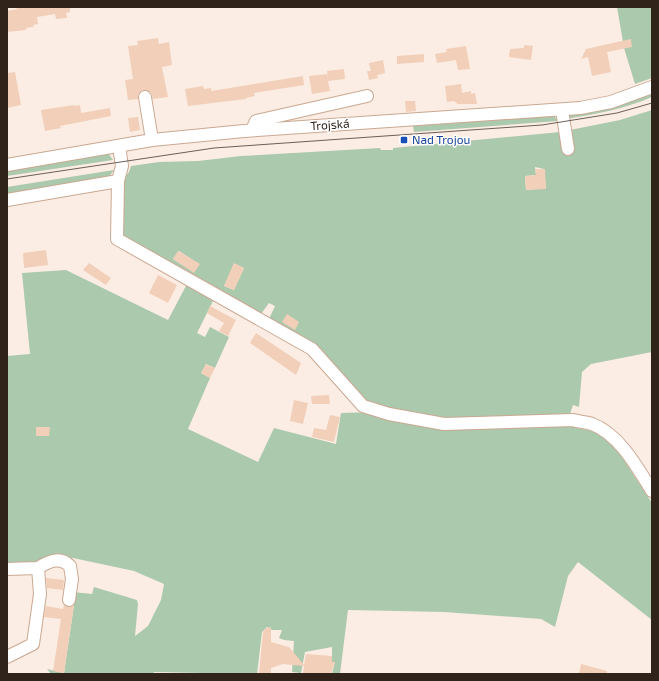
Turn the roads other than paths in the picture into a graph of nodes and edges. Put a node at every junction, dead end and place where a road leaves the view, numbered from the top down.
1 (652, 88) edge
2 (367, 96) dead end
3 (145, 98) dead end
4 (562, 110) junction
5 (252, 130) junction
6 (152, 140) junction
7 (119, 146) junction
8 (568, 149) dead end
9 (7, 165) edge
10 (118, 181) junction
11 (7, 200) edge
12 (652, 490) edge
13 (38, 568) junction
14 (7, 569) edge
15 (70, 600) dead end
16 (7, 657) edge

1 - 4 street, Trojská
2 - 5 street
3 - 6 street
4 - 5 street, Trojská
4 - 8 street
5 - 6 street, Trojská
6 - 7 street, Trojská
7 - 9 street, Trojská
7 - 10 street
10 - 11 street
10 - 12 street
13 - 14 street
13 - 15 street
13 - 16 street

